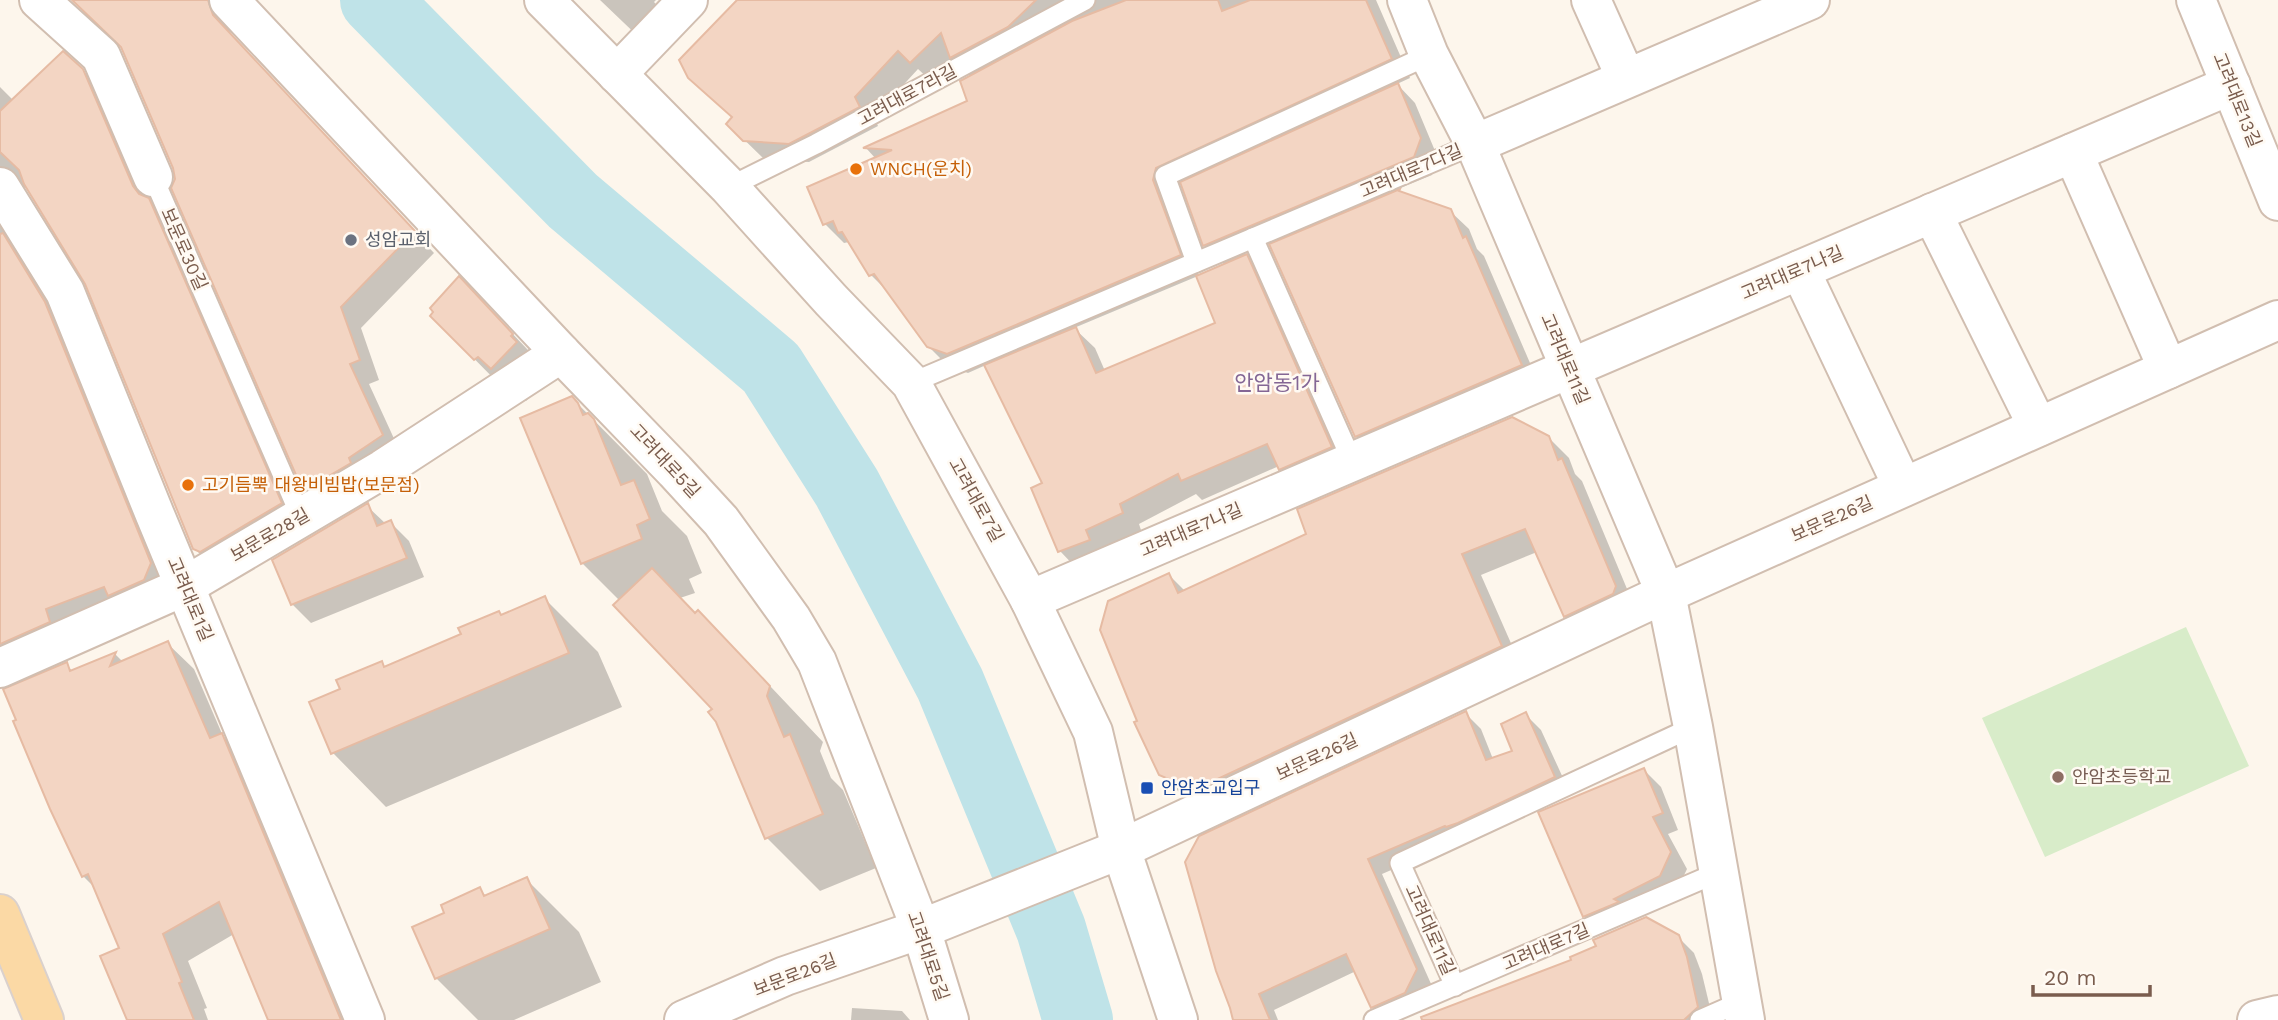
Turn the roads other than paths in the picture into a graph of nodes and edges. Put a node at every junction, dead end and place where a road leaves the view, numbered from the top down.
1 (39, 0) edge
2 (229, 0) edge
3 (544, 0) edge
4 (688, 0) edge
5 (1085, 0) edge
6 (1407, 0) edge
7 (1591, 0) edge
8 (1810, 0) edge
9 (2196, 0) edge
10 (1753, 11) edge
11 (1429, 55) junction
12 (617, 74) junction
13 (1626, 78) junction
14 (2231, 85) junction
15 (1475, 144) junction
16 (2073, 153) junction
17 (153, 177) joint
18 (0, 187) edge
19 (729, 187) junction
20 (2278, 201) edge
21 (1932, 213) junction
22 (1253, 238) junction
23 (1196, 262) junction
24 (1800, 270) junction
25 (2278, 320) edge
26 (561, 353) junction
27 (1569, 368) junction
28 (2168, 369) junction
29 (911, 383) junction
30 (2038, 427) junction
31 (1352, 461) junction
32 (1903, 487) junction
33 (301, 517) junction
34 (185, 586) junction
35 (1666, 594) junction
36 (1030, 600) junction
37 (0, 668) edge
38 (1693, 727) junction
39 (1121, 849) junction
40 (1719, 873) junction
41 (0, 914) edge
42 (920, 929) junction
43 (1455, 986) junction
44 (1743, 1011) edge
45 (2278, 1015) edge
46 (44, 1020) edge
47 (365, 1020) edge
48 (684, 1020) edge
49 (949, 1020) edge
50 (1178, 1020) edge
51 (1374, 1020) edge
52 (1700, 1020) edge
53 (2257, 1020) edge

1 - 17 street, 보문로30길
2 - 26 street, 고려대로5길
3 - 12 street, 고려대로7길
4 - 12 street
5 - 19 lane, 고려대로7라길
6 - 11 street, 고려대로11길
7 - 13 street
8 - 10 street, 고려대로7다길
9 - 14 street, 고려대로13길
10 - 13 street, 고려대로7다길
11 - 15 street, 고려대로11길
11 - 23 lane
12 - 19 street, 고려대로7길
13 - 15 street, 고려대로7다길
14 - 16 street, 고려대로7나길
14 - 20 street, 고려대로13길
15 - 22 lane, 고려대로7다길
15 - 27 street, 고려대로11길
16 - 21 street, 고려대로7나길
16 - 28 street
17 - 33 lane, 보문로30길
18 - 34 street, 고려대로1길
19 - 29 street, 고려대로7길
21 - 24 street, 고려대로7나길
21 - 30 street
22 - 23 lane, 고려대로7다길
22 - 31 lane
23 - 29 lane, 고려대로7다길
24 - 27 street, 고려대로7나길
24 - 32 street
25 - 28 street, 보문로26길
26 - 33 street, 보문로28길
26 - 42 street, 고려대로5길
27 - 31 street, 고려대로7나길
27 - 35 street, 고려대로11길
28 - 30 street, 보문로26길
29 - 36 street, 고려대로7길
30 - 32 street, 보문로26길
31 - 36 street, 고려대로7나길
32 - 35 street, 보문로26길
33 - 34 street, 보문로28길
34 - 37 street, 보문로28길
34 - 47 street, 고려대로1길
35 - 38 street, 고려대로11길
35 - 39 street, 보문로26길
36 - 39 street, 고려대로7길
38 - 40 street, 고려대로11길
38 - 43 lane, 고려대로11길
39 - 42 street, 보문로26길
39 - 50 street, 고려대로7길
40 - 43 lane, 고려대로7길
40 - 44 street, 고려대로11길
41 - 46 main road
42 - 48 street, 보문로26길
42 - 49 street, 고려대로5길
43 - 51 lane, 고려대로7길
44 - 52 lane
45 - 53 street

